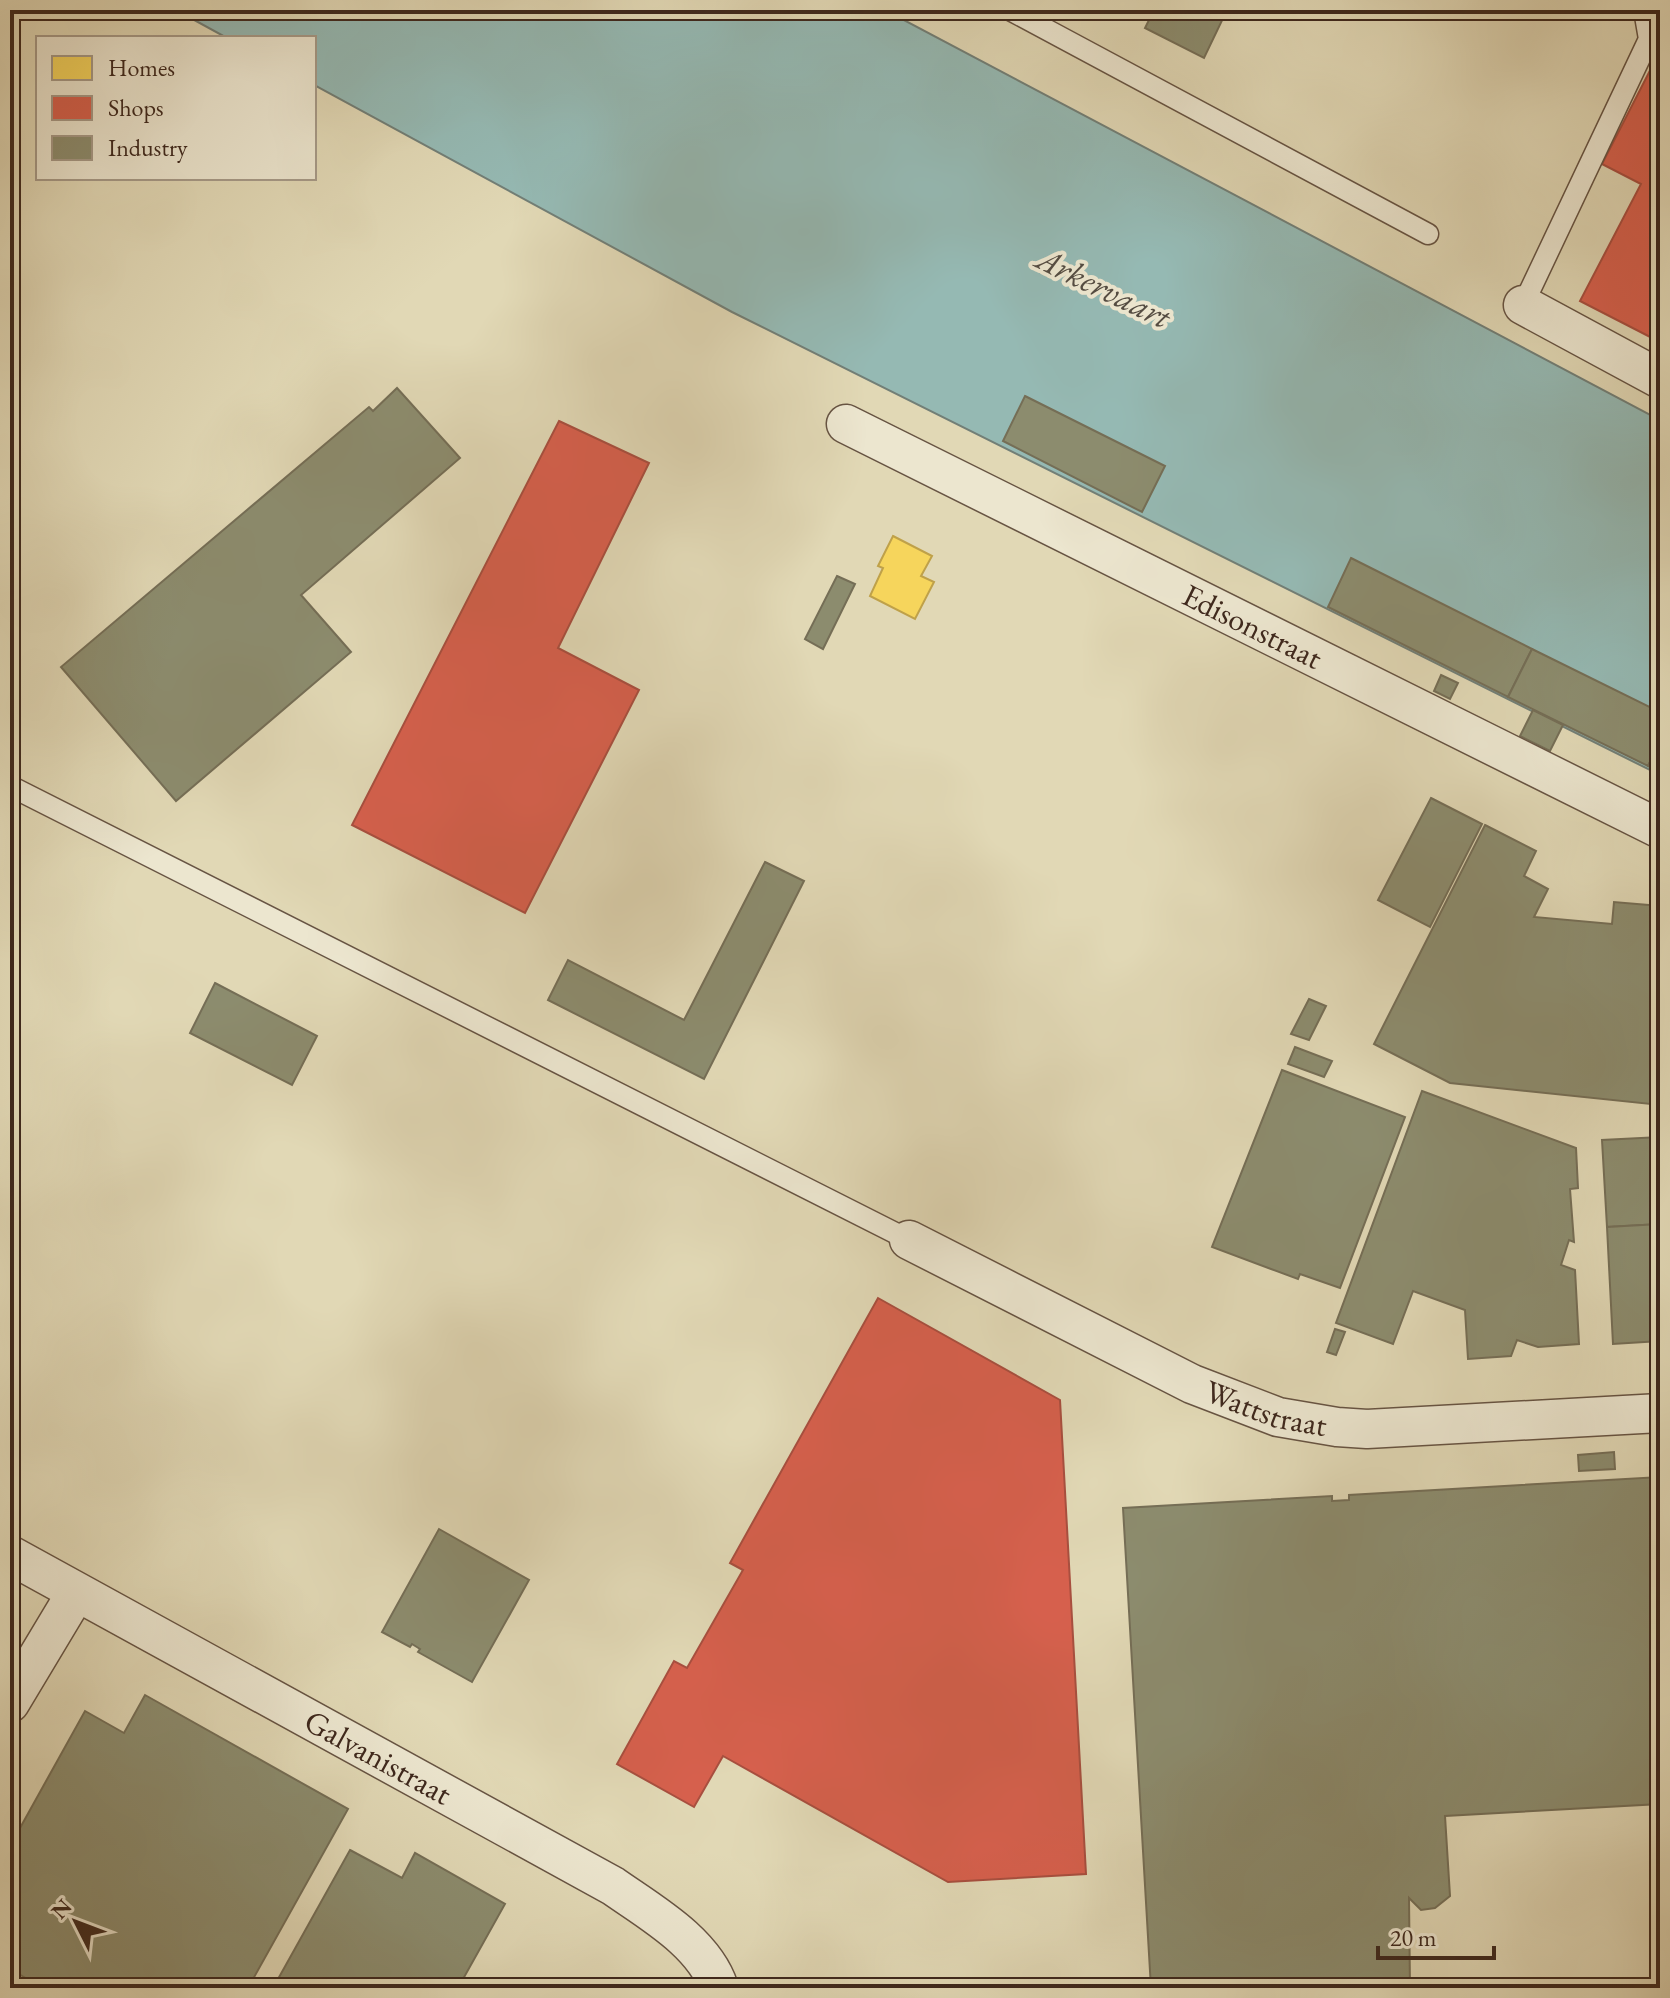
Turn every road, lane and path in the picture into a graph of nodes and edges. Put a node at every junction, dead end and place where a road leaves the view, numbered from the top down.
1 (1010, 10) edge
2 (1644, 10) edge
3 (1428, 234) dead end
4 (1523, 305) joint
5 (1660, 379) edge
6 (846, 424) dead end
7 (10, 786) edge
8 (1660, 829) edge
9 (909, 1240) joint
10 (1660, 1413) edge
11 (10, 1555) edge
12 (76, 1593) junction
13 (10, 1703) edge
14 (719, 1988) edge

1 - 3 lane
2 - 4 lane
4 - 5 street
6 - 8 street, Edisonstraat
7 - 9 lane
9 - 10 street, Wattstraat
11 - 12 street, Galvanistraat
12 - 13 street
12 - 14 street, Galvanistraat

